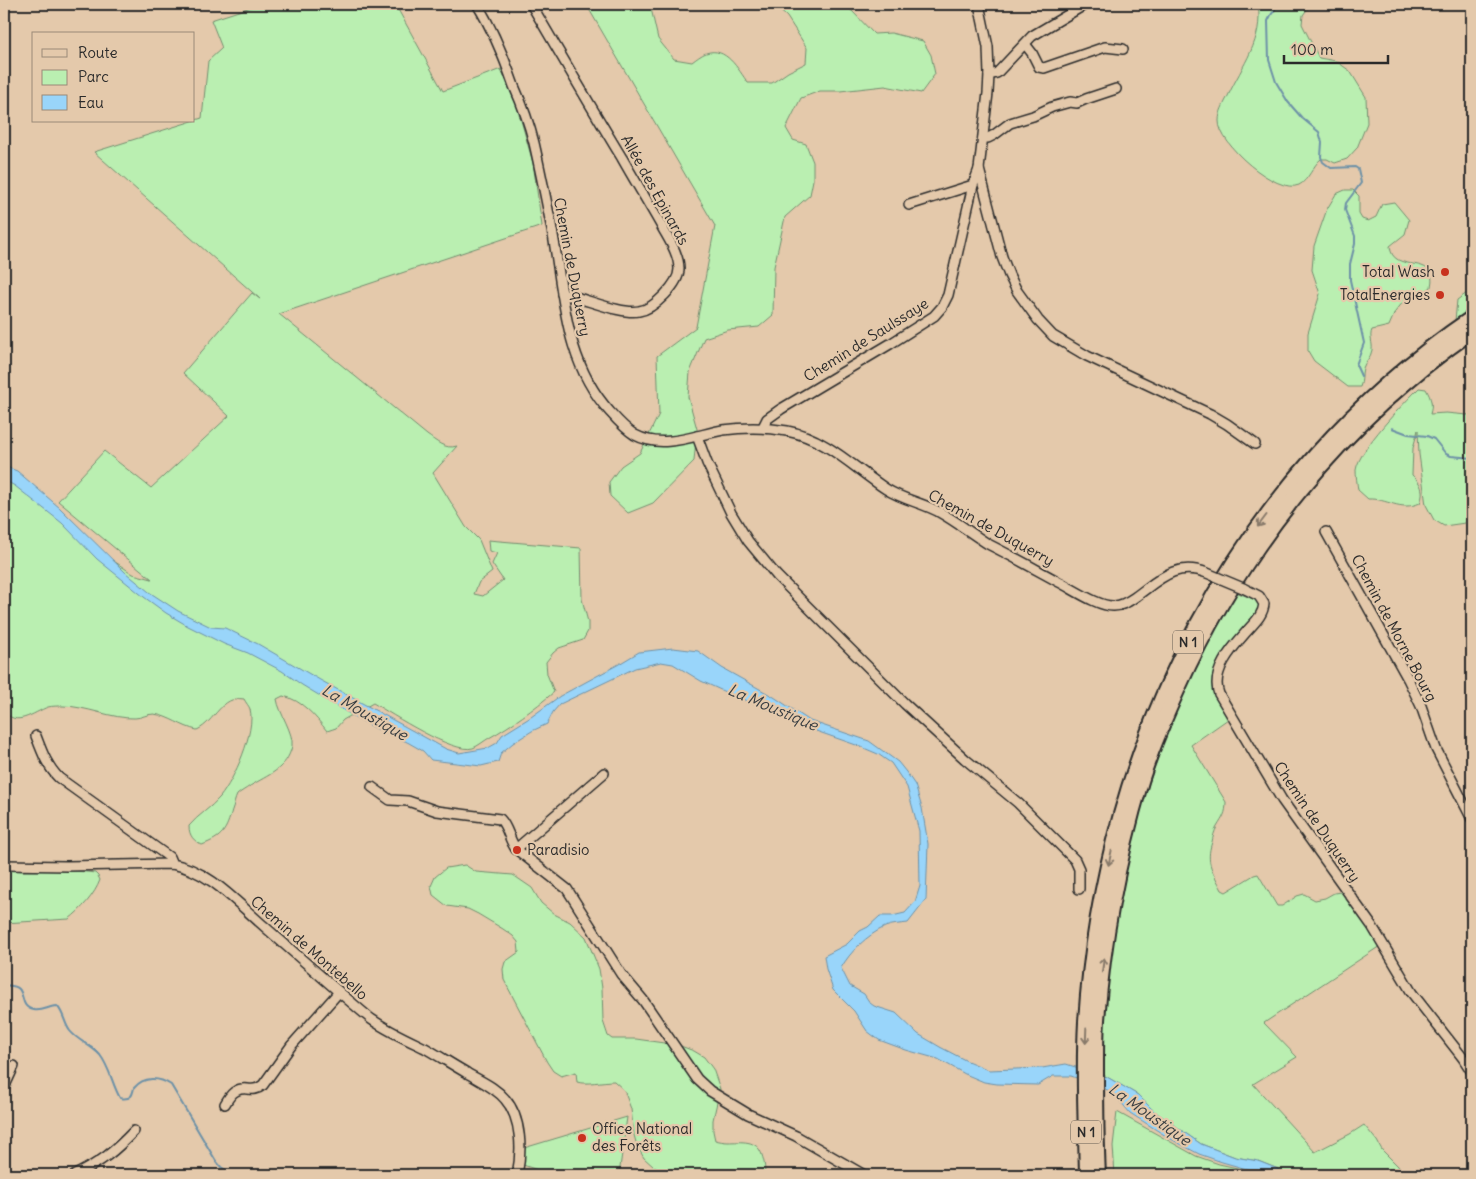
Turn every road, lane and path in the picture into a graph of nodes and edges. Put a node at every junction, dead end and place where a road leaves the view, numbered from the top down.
1 (477, 4) edge
2 (531, 4) edge
3 (979, 4) edge
4 (1086, 4) edge
5 (1024, 44) junction
6 (1122, 49) dead end
7 (989, 75) junction
8 (1116, 89) dead end
9 (983, 138) junction
10 (979, 169) junction
11 (973, 185) junction
12 (909, 205) dead end
13 (562, 294) junction
14 (1472, 318) edge
15 (1472, 331) edge
16 (763, 427) junction
17 (697, 436) junction
18 (1255, 444) dead end
19 (1326, 532) dead end
20 (36, 736) dead end
21 (604, 773) dead end
22 (372, 787) dead end
23 (1472, 819) edge
24 (516, 849) junction
25 (172, 864) junction
26 (4, 865) edge
27 (1079, 889) dead end
28 (339, 992) junction
29 (1090, 1064) junction
30 (14, 1066) dead end
31 (1472, 1072) edge
32 (4, 1088) edge
33 (1090, 1092) junction
34 (225, 1104) dead end
35 (134, 1131) dead end
36 (75, 1175) edge
37 (517, 1175) edge
38 (864, 1175) edge
39 (1087, 1175) edge
40 (1098, 1175) edge

1 - 13 street, Chemin de Duquerry
2 - 13 street, Allée des Epinards
3 - 7 street
4 - 5 street
5 - 6 street
5 - 7 street
7 - 9 street
8 - 9 street
9 - 10 street
10 - 11 street, Chemin de Saulssaye
10 - 18 street
11 - 12 street
11 - 16 street, Chemin de Saulssaye
13 - 17 street, Chemin de Duquerry
14 -> 29 highway, N 1
29 -> 15 highway, N 1
16 - 17 street, Chemin de Duquerry
16 - 31 street, Chemin de Duquerry, bridge
17 - 27 street
19 - 23 street, Chemin de Morne Bourg
20 - 25 street
21 - 24 street
22 - 24 street
24 - 38 street
25 - 26 street, Chemin de Montebello
25 - 28 street, Chemin de Montebello
28 - 34 street
28 - 37 street, Chemin de Montebello
29 - 33 highway, N 1
30 - 32 street
33 - 39 highway, N 1
33 - 40 highway, N 1
35 - 36 street

